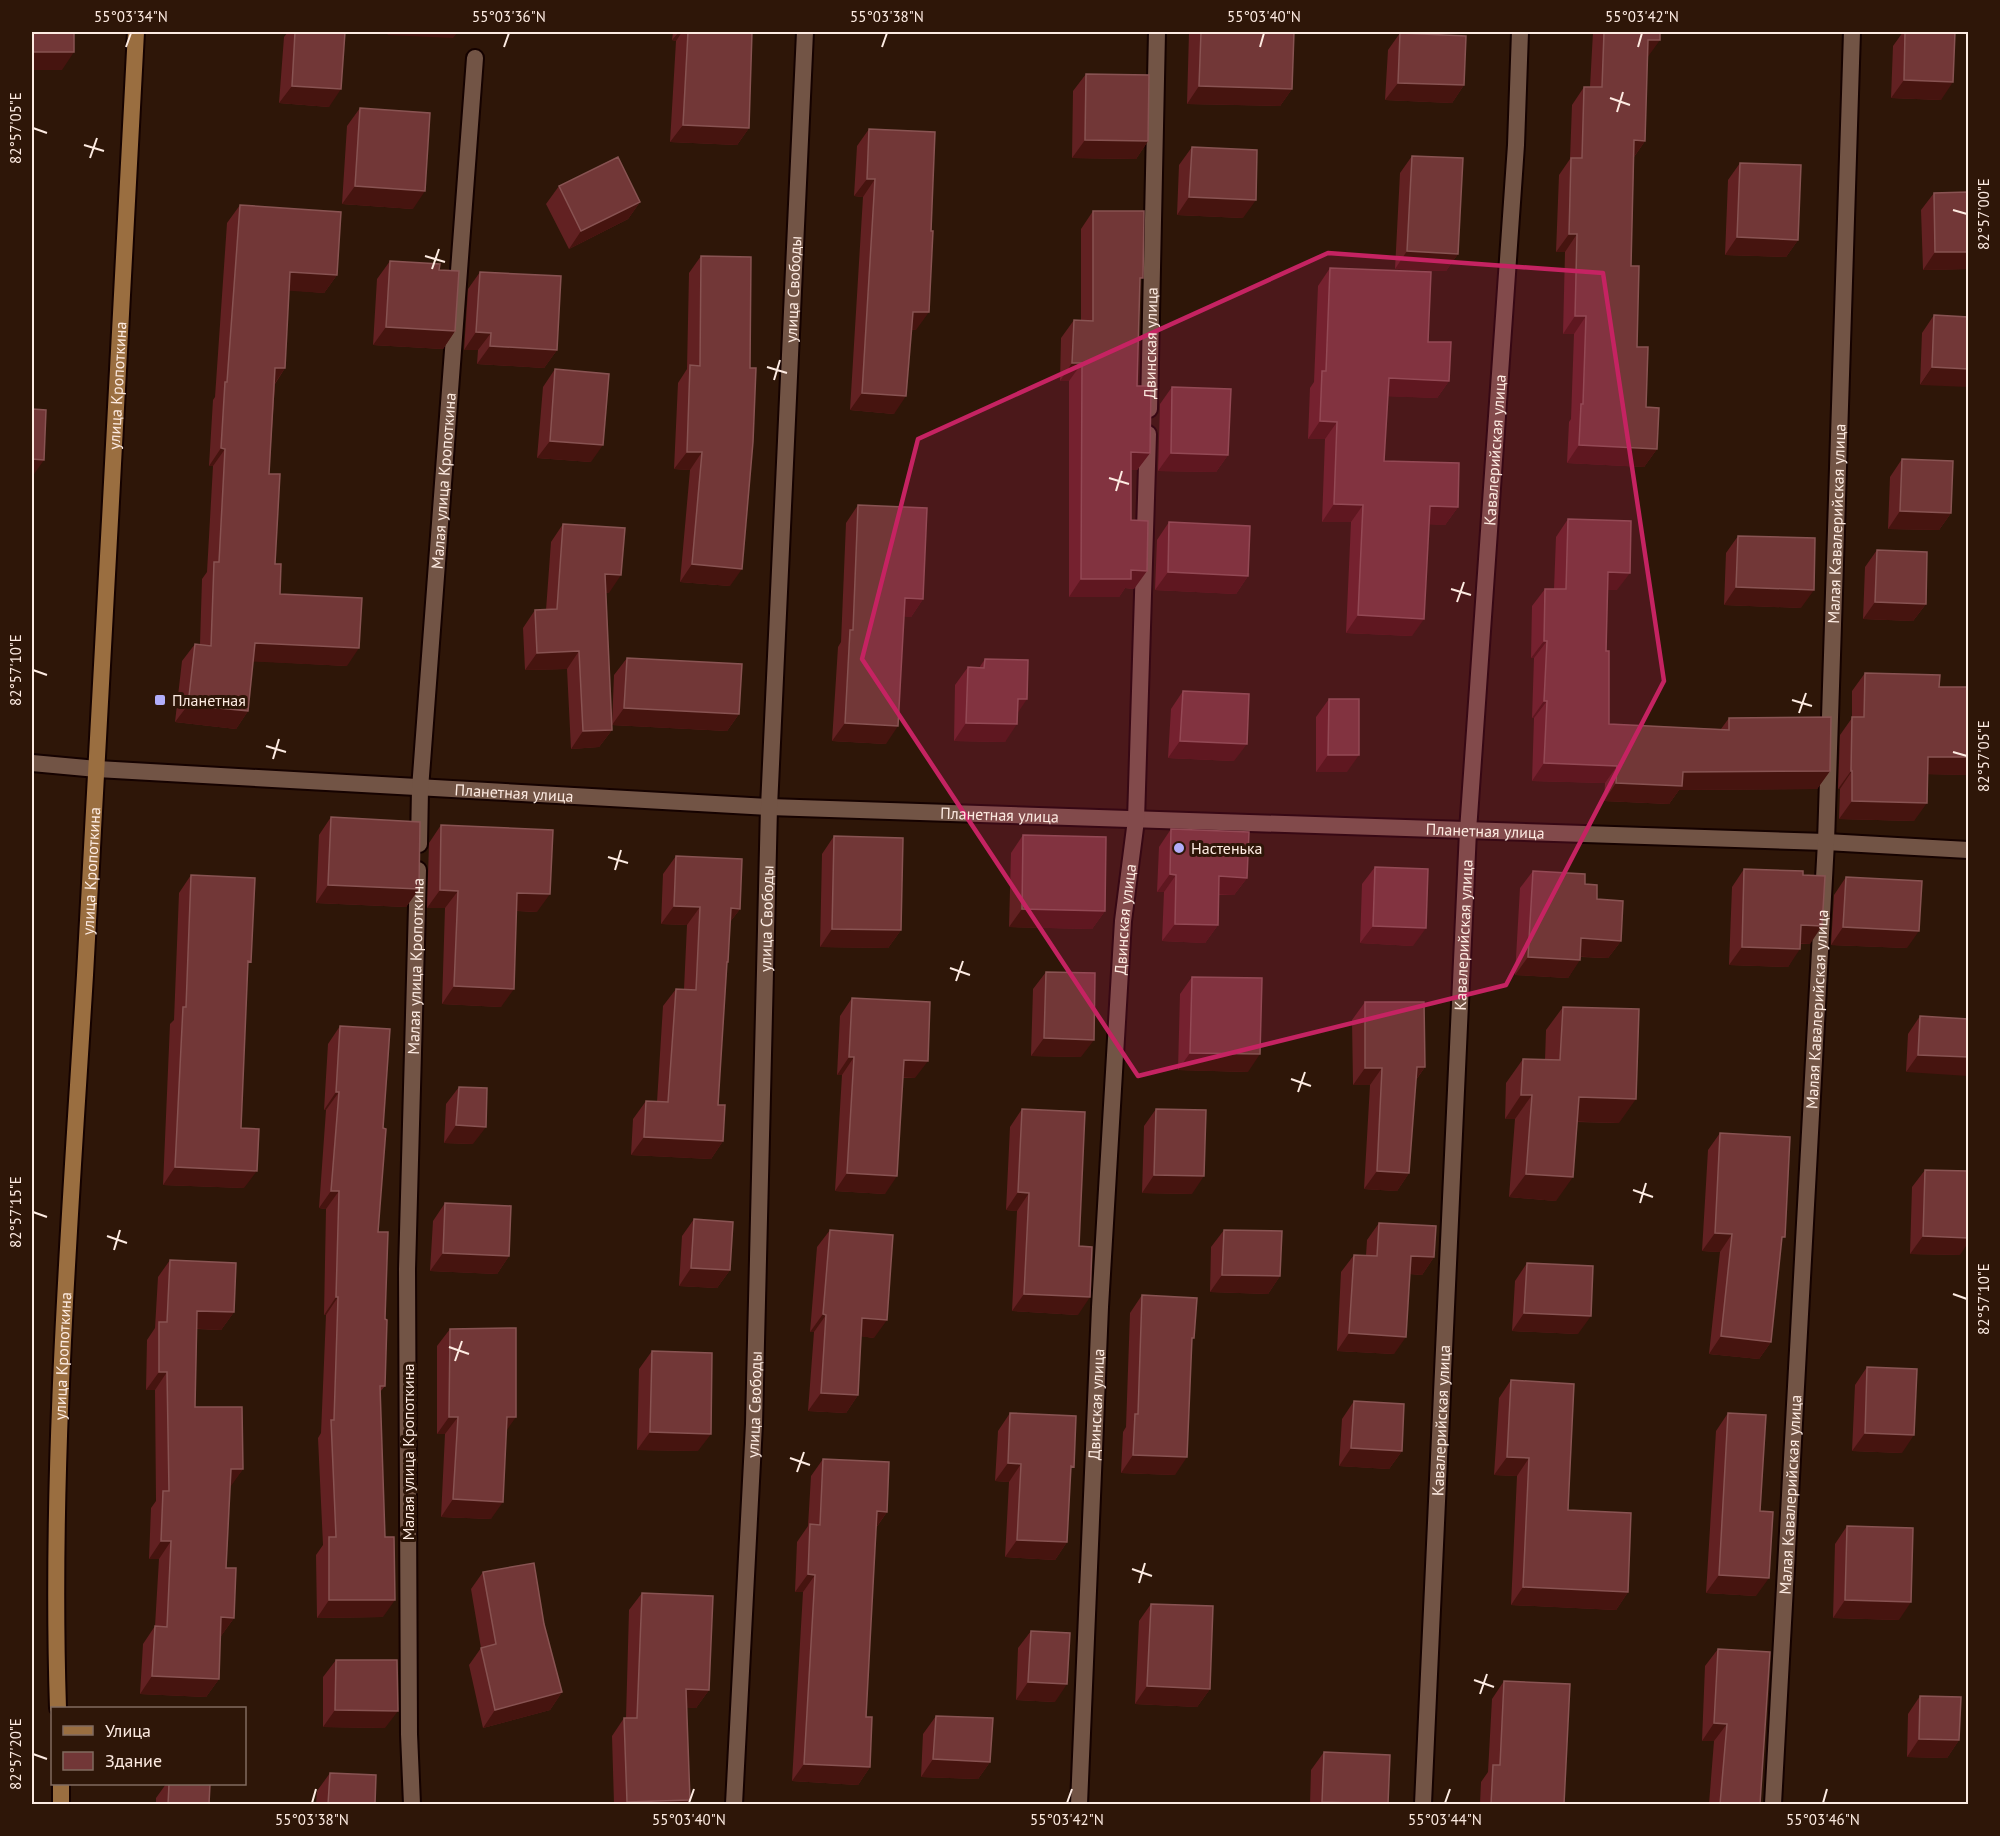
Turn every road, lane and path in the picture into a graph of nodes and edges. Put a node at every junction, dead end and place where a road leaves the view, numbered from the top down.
1 (136, 32) edge
2 (805, 32) edge
3 (1157, 32) edge
4 (1520, 32) edge
5 (1852, 32) edge
6 (475, 58) dead end
7 (32, 763) edge
8 (97, 770) junction
9 (420, 789) junction
10 (769, 807) junction
11 (1136, 820) junction
12 (1468, 831) junction
13 (1826, 843) junction
14 (1968, 850) edge
15 (58, 1707) edge
16 (61, 1785) edge
17 (61, 1804) edge
18 (412, 1804) edge
19 (735, 1804) edge
20 (1079, 1804) edge
21 (1422, 1804) edge
22 (1773, 1804) edge

1 - 8 main road, улица Кропоткина
2 - 10 street, улица Свободы
3 - 11 street, Двинская улица
4 - 12 street, Кавалерийская улица
5 - 13 street, Малая Кавалерийская улица
6 - 9 street, Малая улица Кропоткина
7 - 8 street, Планетная улица
8 - 9 street, Планетная улица
8 - 15 main road, улица Кропоткина
9 - 10 street, Планетная улица
9 - 18 street, Малая улица Кропоткина
10 - 11 street, Планетная улица
10 - 19 street, улица Свободы
11 - 12 street, Планетная улица
11 - 20 street, Двинская улица
12 - 13 street, Планетная улица
12 - 21 street, Кавалерийская улица
13 - 14 street, Планетная улица
13 - 22 street, Малая Кавалерийская улица
16 - 17 main road

